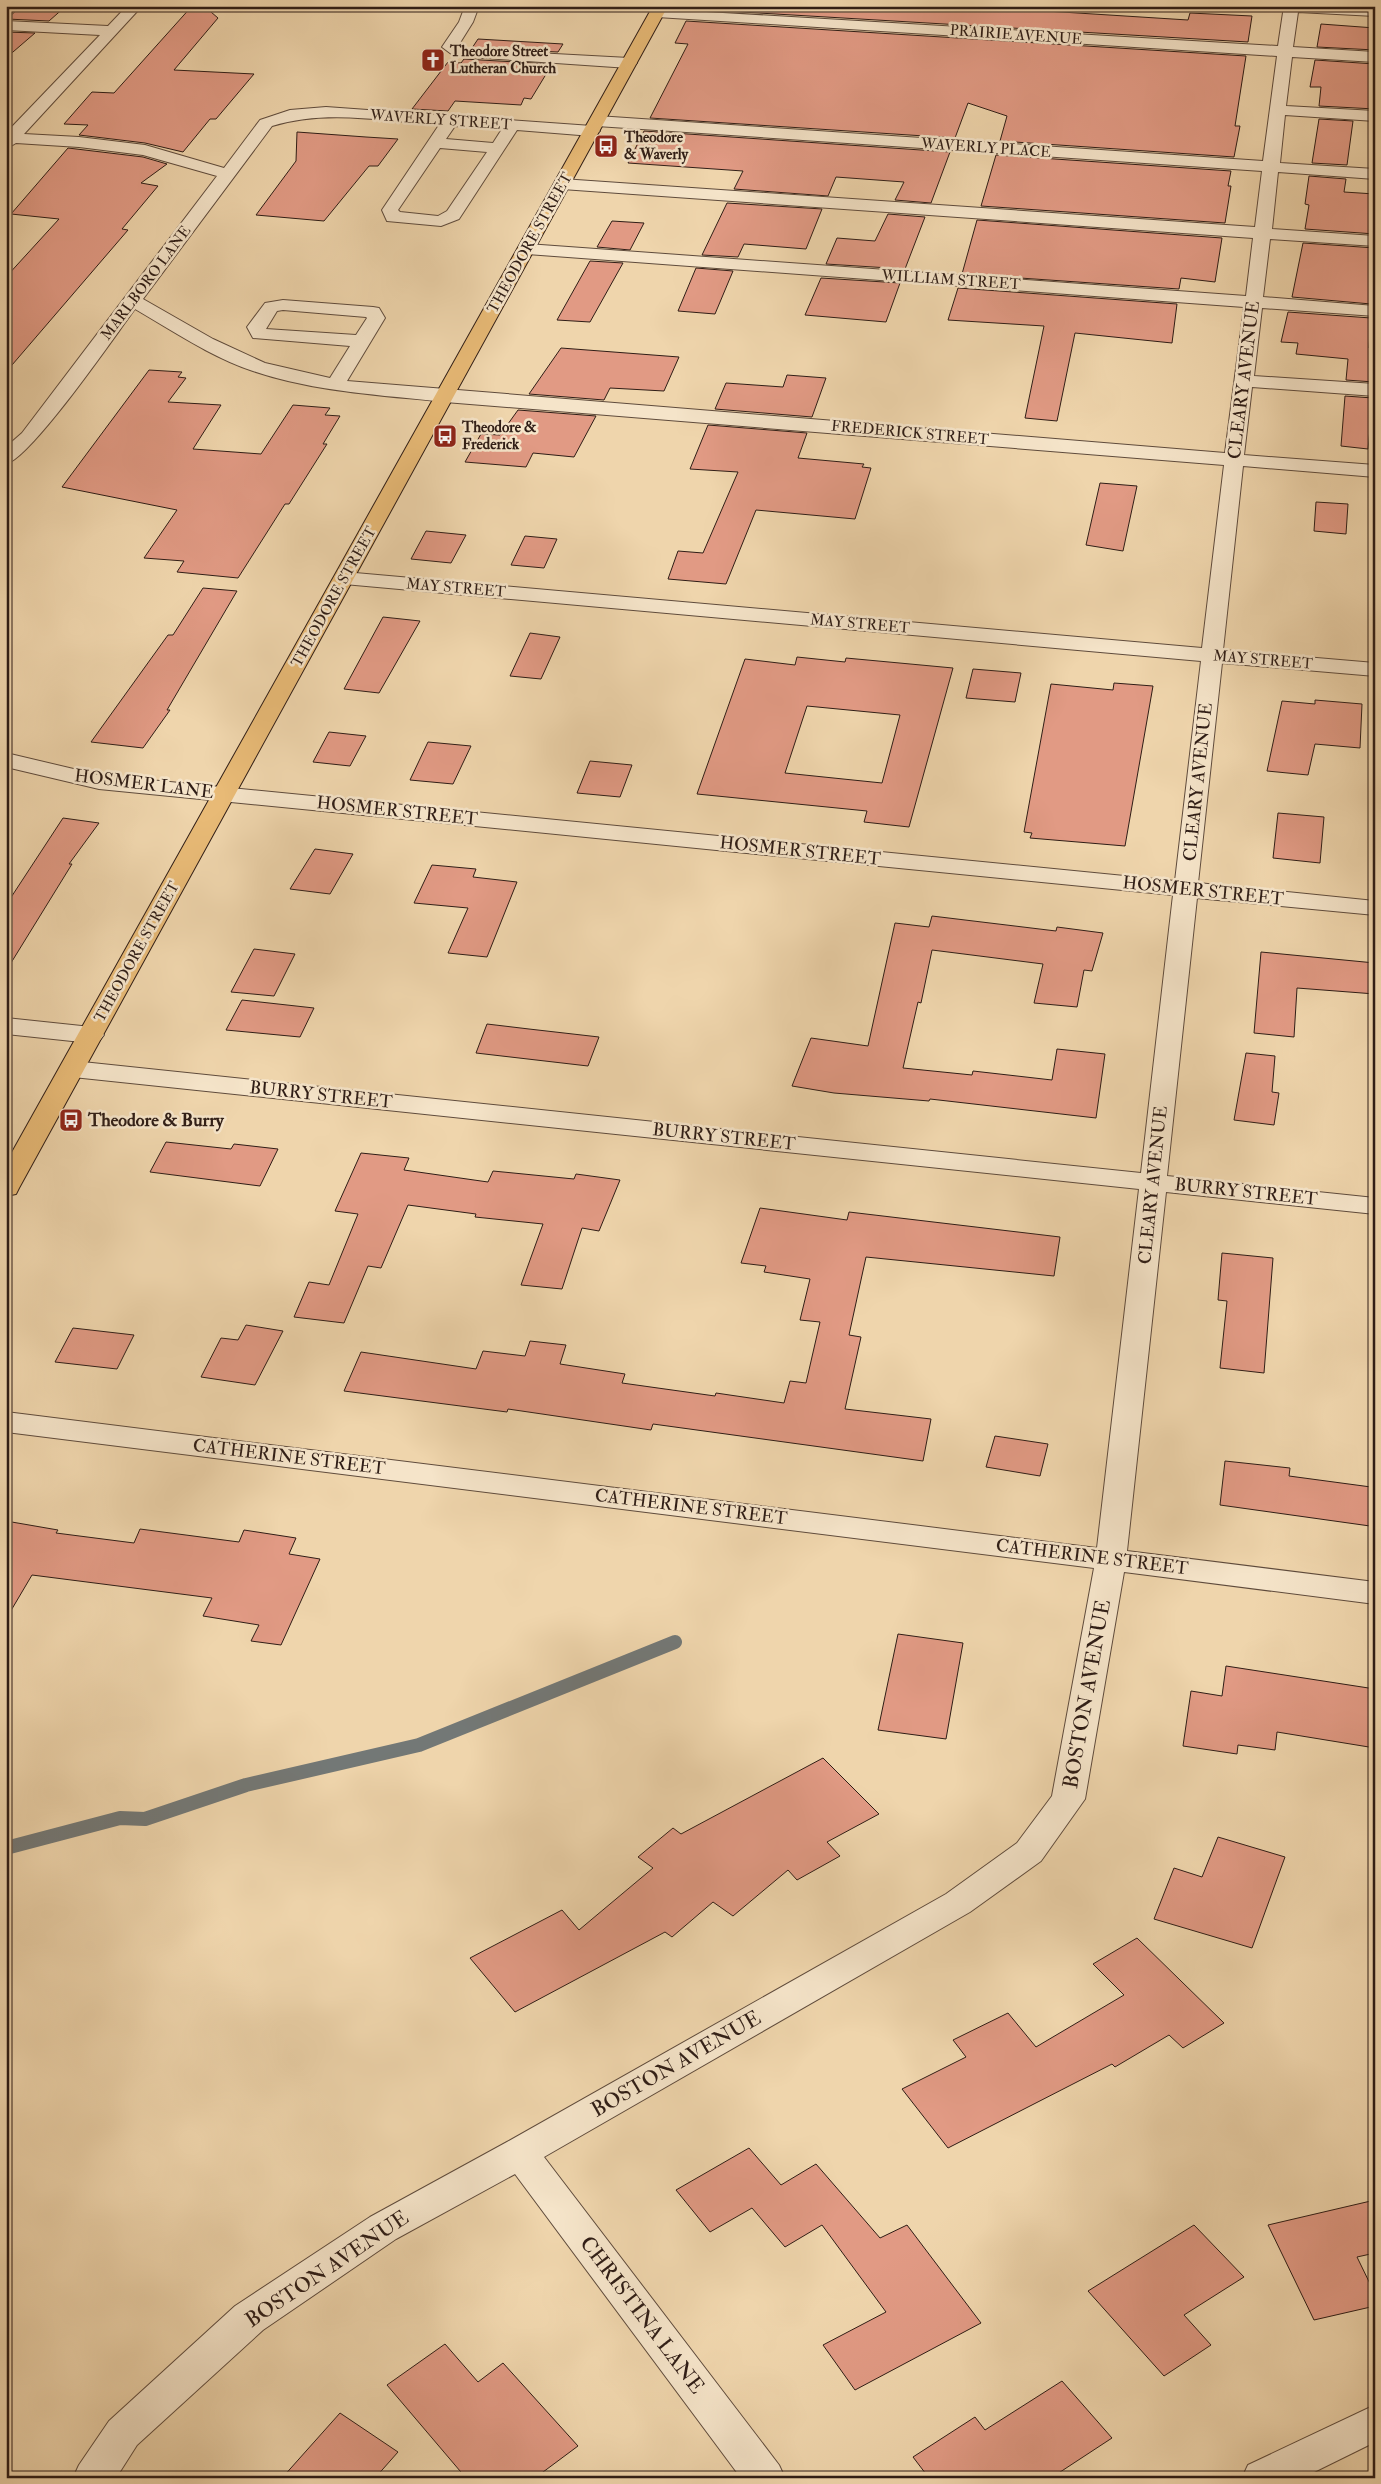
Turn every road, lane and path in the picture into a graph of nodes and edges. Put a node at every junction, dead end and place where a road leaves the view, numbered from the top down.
1 (134, 6) edge
2 (472, 6) edge
3 (1291, 7) edge
4 (659, 10) edge
5 (1375, 12) edge
6 (6, 25) edge
7 (112, 31) junction
8 (1286, 51) junction
9 (1375, 57) edge
10 (629, 63) junction
11 (1278, 110) junction
12 (290, 115) joint
13 (1375, 116) edge
14 (450, 121) junction
15 (513, 125) junction
16 (594, 126) junction
17 (8, 140) edge
18 (435, 144) junction
19 (498, 148) junction
20 (1271, 167) junction
21 (227, 174) junction
22 (1375, 174) edge
23 (562, 184) junction
24 (1262, 233) junction
25 (1375, 242) edge
26 (526, 249) junction
27 (134, 301) junction
28 (1254, 302) junction
29 (1375, 310) edge
30 (362, 341) junction
31 (1244, 380) junction
32 (335, 386) junction
33 (1375, 390) edge
34 (445, 396) junction
35 (6, 458) edge
36 (1234, 459) junction
37 (1375, 471) edge
38 (344, 578) junction
39 (1212, 656) junction
40 (1375, 670) edge
41 (6, 760) edge
42 (224, 794) junction
43 (1186, 890) junction
44 (1375, 908) edge
45 (6, 1026) edge
46 (91, 1034) junction
47 (72, 1069) junction
48 (1153, 1182) junction
49 (6, 1188) edge
50 (1375, 1206) edge
51 (6, 1422) edge
52 (1111, 1559) junction
53 (1375, 1593) edge
54 (520, 2153) junction
55 (1375, 2422) edge
56 (92, 2478) edge
57 (765, 2478) edge
58 (1262, 2478) edge

1 - 7 street
2 - 10 street
3 - 5 street
3 - 8 street, CLEARY AVENUE
4 - 8 street, PRAIRIE AVENUE
4 - 10 main road, THEODORE STREET
6 - 7 street
7 - 17 street
8 - 9 street, PRAIRIE AVENUE
8 - 11 street, CLEARY AVENUE
10 - 16 main road, THEODORE STREET
11 - 13 street
11 - 20 street, CLEARY AVENUE
12 - 14 street, WAVERLY STREET
12 - 21 street, MARLBORO LANE
14 - 15 street, WAVERLY STREET
14 - 18 street
15 - 16 street, WAVERLY STREET
15 - 19 street
16 - 20 street, WAVERLY PLACE
16 - 23 main road, THEODORE STREET
17 - 21 street
18 - 19 street
18 - 19 street
20 - 22 street, WAVERLY PLACE
20 - 24 street, CLEARY AVENUE
21 - 27 street, MARLBORO LANE
23 - 24 street
23 - 26 main road, THEODORE STREET
24 - 25 street
24 - 28 street, CLEARY AVENUE
26 - 28 street, WILLIAM STREET
26 - 34 main road, THEODORE STREET
27 - 32 street, FREDERICK STREET
27 - 35 street, MARLBORO LANE
28 - 29 street, WILLIAM STREET
28 - 31 street, CLEARY AVENUE
30 - 30 street
30 - 32 street
31 - 33 street
31 - 36 street, CLEARY AVENUE
32 - 34 street, FREDERICK STREET
34 - 36 street, FREDERICK STREET
34 - 38 main road, THEODORE STREET
36 - 37 street, FREDERICK STREET
36 - 39 street, CLEARY AVENUE
38 - 39 street, MAY STREET
38 - 42 main road, THEODORE STREET
39 - 40 street, MAY STREET
39 - 43 street, CLEARY AVENUE
41 - 42 street, HOSMER LANE
42 - 43 street, HOSMER STREET
42 - 46 main road, THEODORE STREET
43 - 44 street, HOSMER STREET
43 - 48 street, CLEARY AVENUE
45 - 46 street
46 - 47 main road, THEODORE STREET
47 - 48 street, BURRY STREET
47 - 49 main road, THEODORE STREET
48 - 50 street, BURRY STREET
48 - 52 street, CLEARY AVENUE
51 - 52 street, CATHERINE STREET
52 - 53 street, CATHERINE STREET
52 - 54 street, BOSTON AVENUE
54 - 56 street, BOSTON AVENUE
54 - 57 street, CHRISTINA LANE
55 - 58 street

